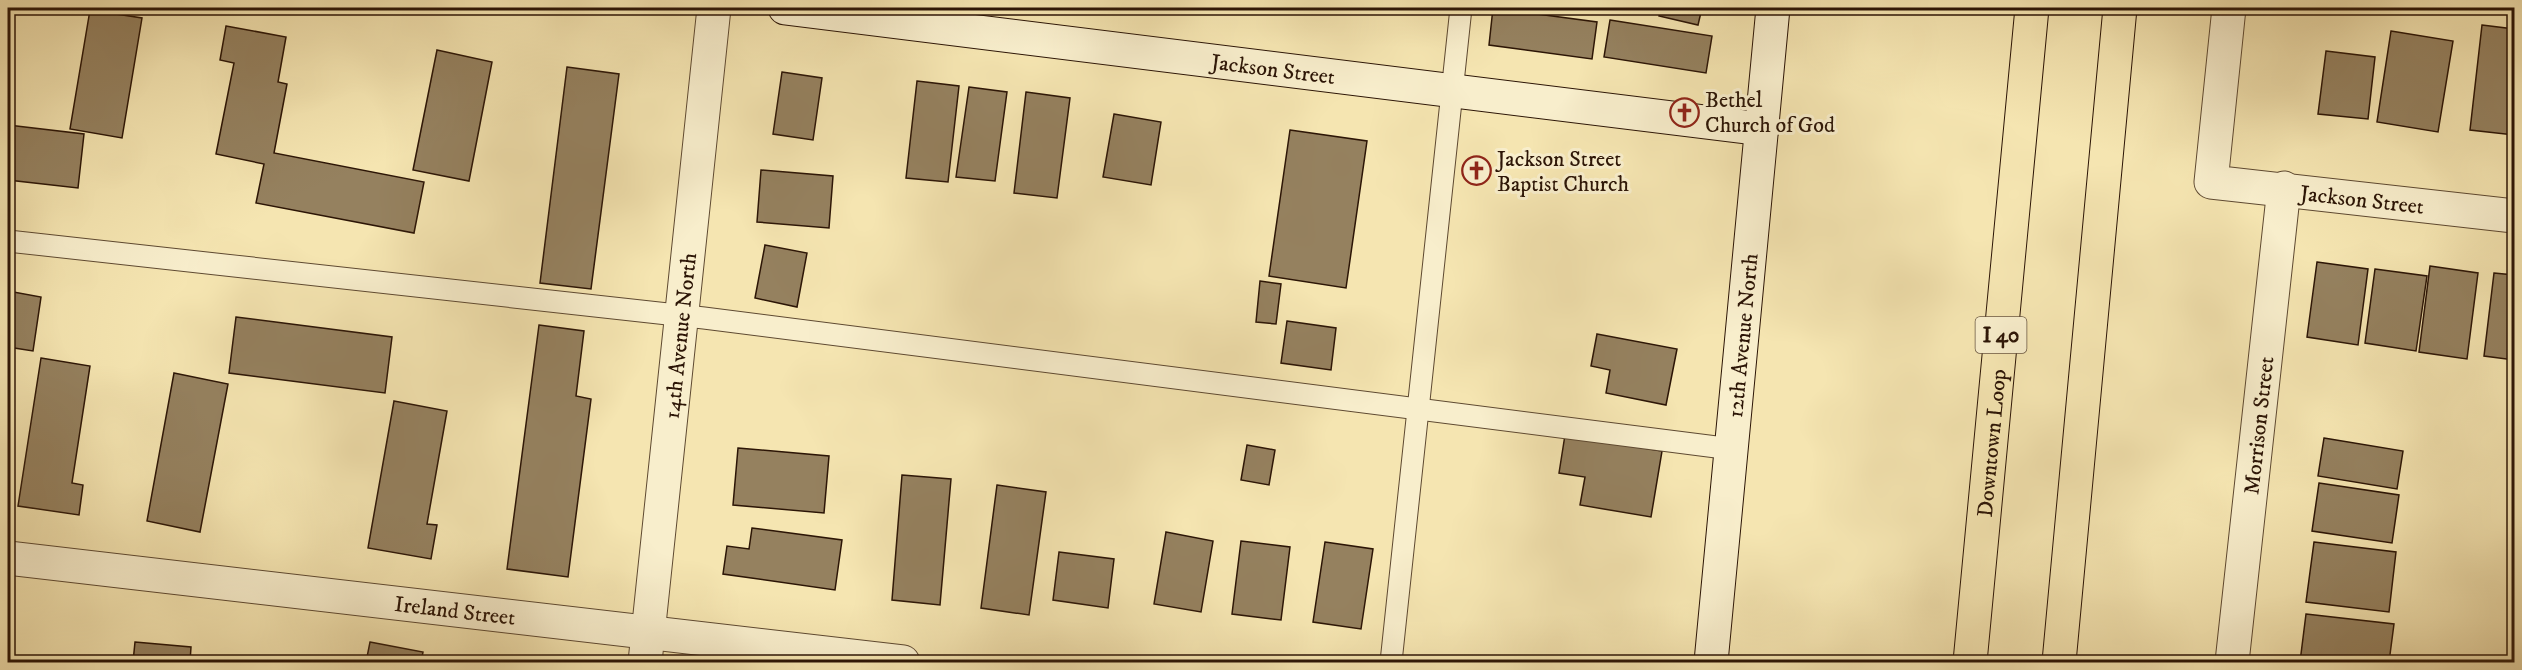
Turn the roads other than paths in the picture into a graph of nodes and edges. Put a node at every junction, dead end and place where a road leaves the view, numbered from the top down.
1 (714, 8) edge
2 (785, 8) edge
3 (1461, 8) edge
4 (1773, 8) edge
5 (2032, 8) edge
6 (2120, 8) edge
7 (2229, 8) edge
8 (1452, 91) junction
9 (1762, 129) junction
10 (2284, 189) junction
11 (2514, 216) edge
12 (8, 241) edge
13 (682, 316) junction
14 (1417, 407) junction
15 (1732, 449) junction
16 (8, 558) edge
17 (647, 648) edge
18 (903, 663) edge
19 (1391, 663) edge
20 (1711, 663) edge
21 (1970, 663) edge
22 (2059, 663) edge
23 (2232, 663) edge

1 - 13 street, 14th Avenue North
2 - 8 street, Jackson Street
3 - 8 lane
4 - 9 street, 12th Avenue North
5 - 21 highway, Downtown Loop / I 40
6 - 22 highway
7 - 10 street, Jackson Street
8 - 9 street, Jackson Street
8 - 14 lane
9 - 15 street, 12th Avenue North
10 - 11 street, Jackson Street
10 - 23 street, Morrison Street
12 - 13 lane
13 - 14 lane
13 - 17 street, 14th Avenue North
14 - 15 lane
14 - 19 lane
15 - 20 street, 12th Avenue North
16 - 17 street, Ireland Street
17 - 18 street, Ireland Street

